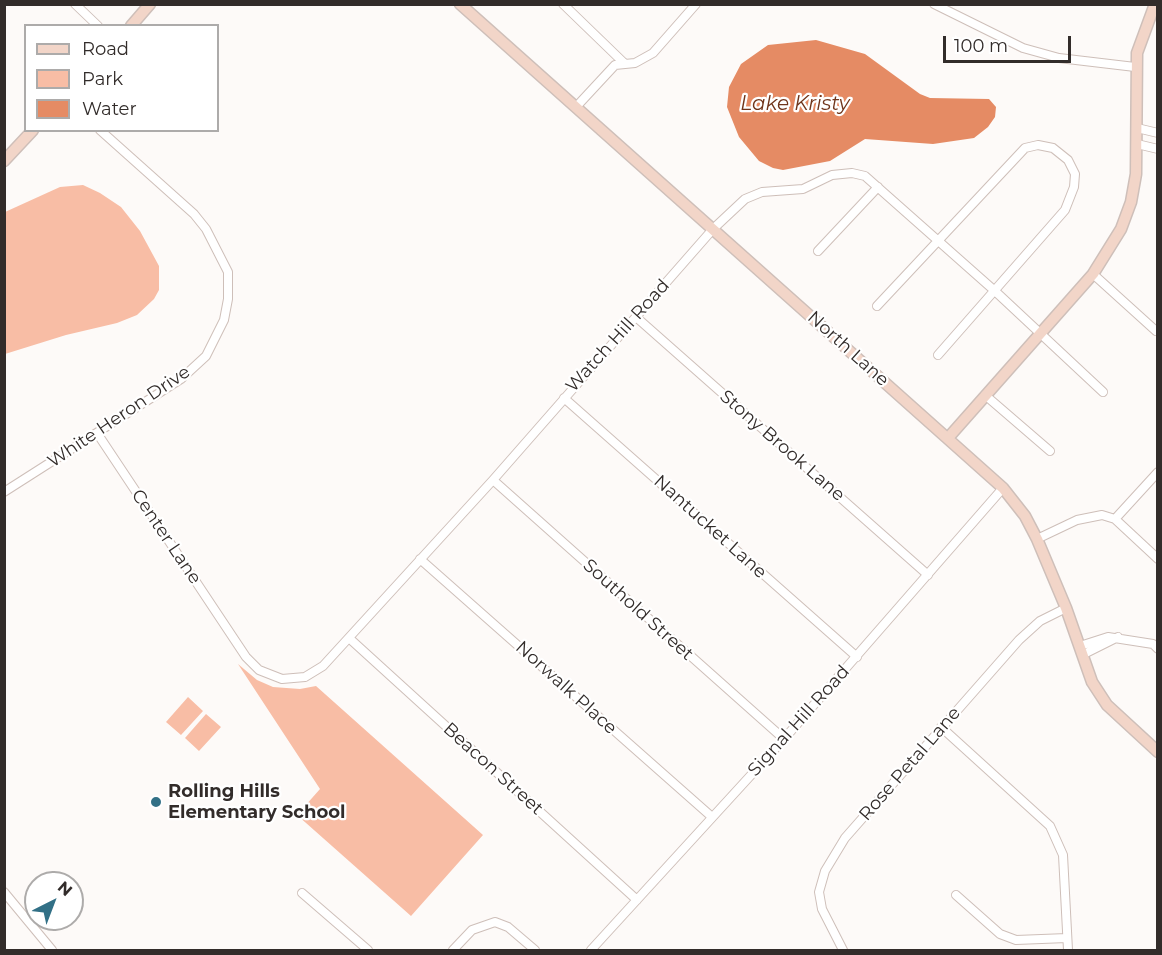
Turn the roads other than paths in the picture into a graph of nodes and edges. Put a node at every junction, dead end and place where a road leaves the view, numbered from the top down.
1 (75, 4) edge
2 (150, 4) edge
3 (460, 4) edge
4 (563, 4) edge
5 (696, 4) edge
6 (934, 4) edge
7 (1152, 5) edge
8 (96, 24) edge
9 (133, 24) edge
10 (624, 63) junction
11 (1135, 67) junction
12 (576, 107) junction
13 (1137, 128) junction
14 (31, 132) edge
15 (102, 132) edge
16 (1158, 133) edge
17 (1137, 144) junction
18 (1158, 149) edge
19 (4, 161) edge
20 (878, 187) junction
21 (713, 229) junction
22 (940, 241) junction
23 (818, 251) dead end
24 (1093, 274) junction
25 (996, 292) junction
26 (877, 306) dead end
27 (636, 317) junction
28 (1156, 332) edge
29 (1040, 335) junction
30 (938, 355) dead end
31 (1103, 392) dead end
32 (985, 395) junction
33 (564, 398) junction
34 (97, 433) junction
35 (948, 438) junction
36 (1050, 452) dead end
37 (1158, 472) edge
38 (493, 480) junction
39 (1003, 488) junction
40 (4, 492) edge
41 (1115, 519) junction
42 (1037, 539) junction
43 (420, 559) junction
44 (1158, 560) edge
45 (928, 575) junction
46 (1066, 608) junction
47 (350, 638) junction
48 (235, 641) joint
49 (1158, 649) edge
50 (1081, 650) junction
51 (857, 657) junction
52 (941, 728) junction
53 (784, 739) junction
54 (1158, 752) edge
55 (712, 817) junction
56 (4, 892) edge
57 (302, 893) dead end
58 (956, 895) dead end
59 (637, 900) junction
60 (1067, 938) junction
61 (52, 951) edge
62 (369, 951) edge
63 (453, 951) edge
64 (535, 951) edge
65 (591, 951) edge
66 (843, 951) edge
67 (1068, 951) edge

1 - 8 street
2 - 9 street
3 - 12 street, North Lane
4 - 10 street
5 - 10 street
6 - 11 street
7 - 11 street
10 - 12 street
11 - 13 street
12 - 21 street, North Lane
13 - 16 street
13 - 17 street
14 - 19 street
15 - 34 street, White Heron Drive
17 - 18 street
17 - 24 street
20 - 21 street, Watch Hill Road
20 - 22 street, Watch Hill Road
20 - 23 street
21 - 27 street, Watch Hill Road
21 - 35 street, North Lane
22 - 25 street, Watch Hill Road
22 - 25 street
22 - 26 street
24 - 28 street
24 - 29 street
25 - 29 street, Watch Hill Road
25 - 30 street
27 - 33 street, Watch Hill Road
27 - 45 street, Stony Brook Lane
29 - 31 street, Watch Hill Road
29 - 32 street
32 - 35 street
32 - 36 street
33 - 38 street, Watch Hill Road
33 - 51 street, Nantucket Lane
34 - 40 street, White Heron Drive
34 - 48 street, Center Lane
35 - 39 street, North Lane
37 - 41 street
38 - 43 street, Watch Hill Road
38 - 53 street, Southold Street
39 - 42 street, North Lane
39 - 45 street, Signal Hill Road
41 - 42 street
41 - 44 street
42 - 46 street, North Lane
43 - 47 street, Watch Hill Road
43 - 55 street, Norwalk Place
45 - 51 street, Signal Hill Road
46 - 50 street, North Lane
46 - 52 street, Rose Petal Lane
47 - 48 street, Watch Hill Road
47 - 59 street, Beacon Street
49 - 50 street
50 - 54 street, North Lane
51 - 53 street, Signal Hill Road
52 - 60 street
52 - 66 street, Rose Petal Lane
53 - 55 street, Signal Hill Road
55 - 59 street, Signal Hill Road
56 - 61 street
57 - 62 street
58 - 60 street
59 - 65 street, Signal Hill Road
60 - 67 street
63 - 64 street

